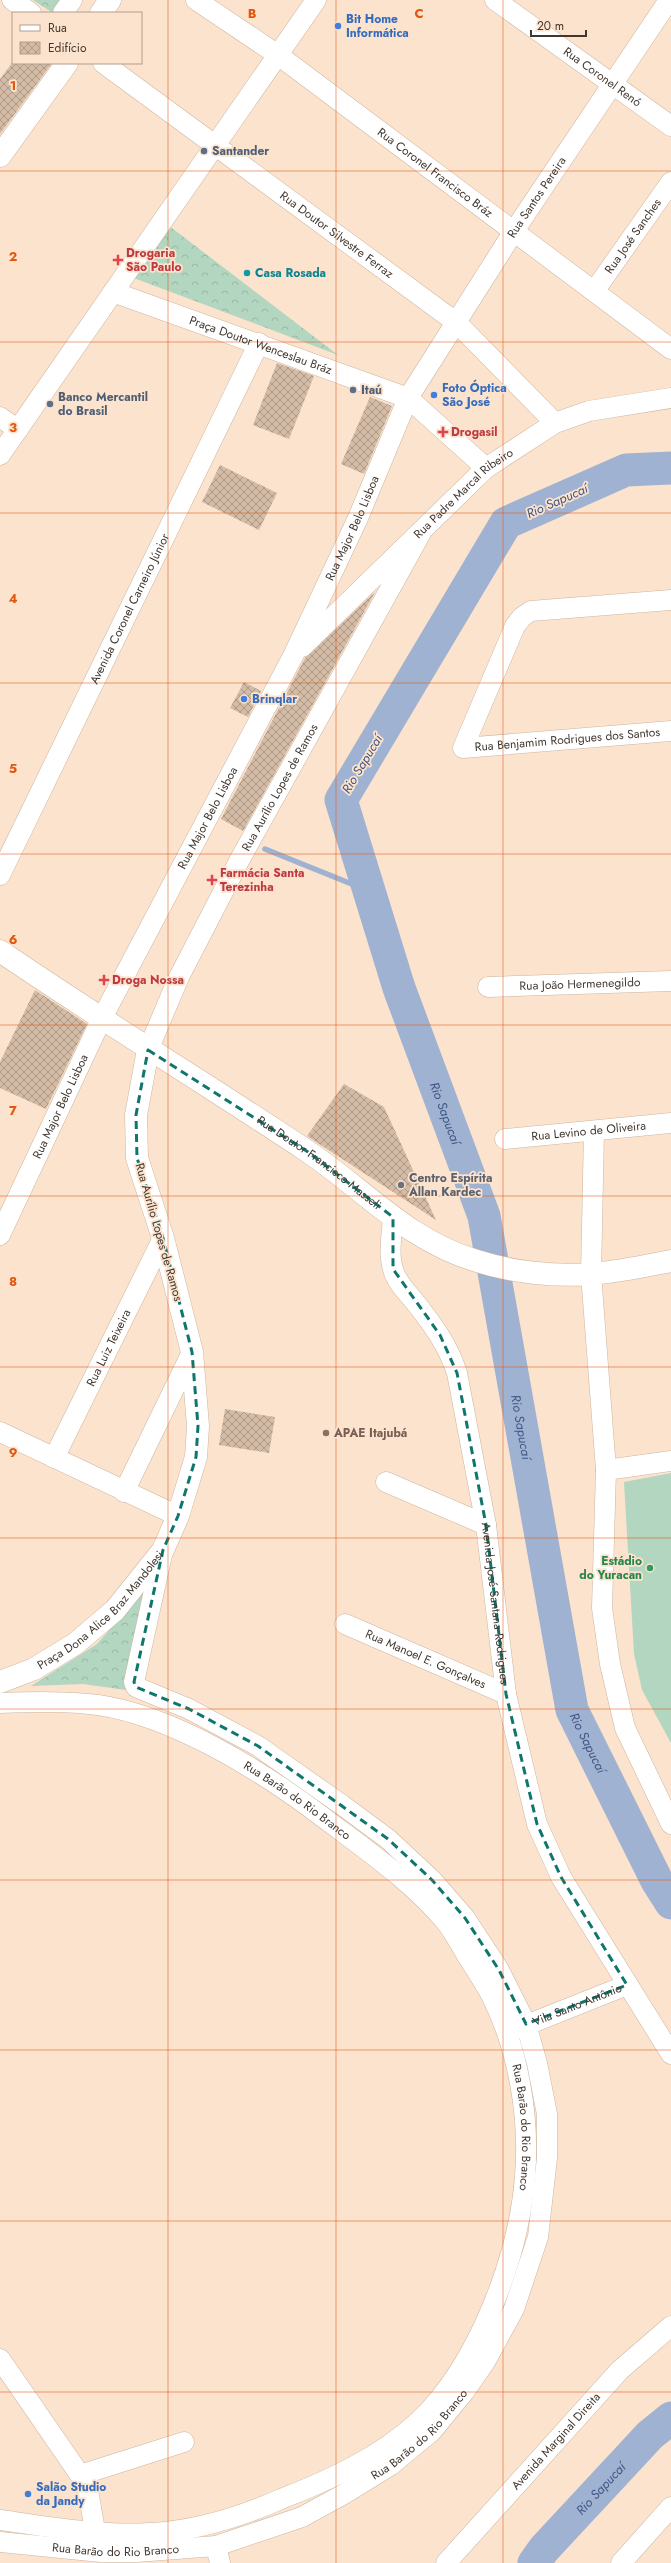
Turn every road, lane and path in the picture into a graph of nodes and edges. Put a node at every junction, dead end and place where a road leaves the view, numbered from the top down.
1 (12, 0) edge
2 (72, 0) edge
3 (110, 0) edge
4 (196, 0) edge
5 (316, 0) edge
6 (495, 0) edge
7 (669, 0) edge
8 (30, 12) edge
9 (64, 12) edge
10 (102, 12) edge
11 (278, 55) junction
12 (66, 64) edge
13 (104, 64) edge
14 (612, 83) junction
15 (671, 126) edge
16 (215, 145) junction
17 (0, 156) edge
18 (671, 182) edge
19 (514, 231) junction
20 (595, 290) junction
21 (113, 292) junction
22 (457, 323) junction
23 (259, 343) junction
24 (671, 349) edge
25 (408, 398) junction
26 (671, 398) edge
27 (0, 416) edge
28 (555, 423) junction
29 (18, 430) junction
30 (0, 455) edge
31 (486, 468) junction
32 (421, 533) junction
33 (671, 600) edge
34 (293, 656) junction
35 (671, 731) edge
36 (0, 875) edge
37 (0, 951) edge
38 (671, 981) edge
39 (488, 987) dead end
40 (101, 1020) junction
41 (148, 1050) junction
42 (671, 1123) edge
43 (594, 1131) junction
44 (506, 1139) dead end
45 (394, 1217) junction
46 (0, 1235) edge
47 (163, 1238) junction
48 (671, 1262) edge
49 (591, 1274) junction
50 (192, 1352) junction
51 (0, 1432) edge
52 (54, 1458) junction
53 (671, 1461) edge
54 (606, 1470) junction
55 (386, 1482) dead end
56 (124, 1492) junction
57 (178, 1516) junction
58 (486, 1525) junction
59 (163, 1550) junction
60 (345, 1624) dead end
61 (0, 1682) edge
62 (506, 1694) junction
63 (0, 1703) edge
64 (671, 1824) edge
65 (627, 1985) junction
66 (526, 2024) junction
67 (506, 2034) junction
68 (671, 2054) edge
69 (671, 2326) edge
70 (0, 2359) edge
71 (184, 2442) dead end
72 (80, 2475) junction
73 (671, 2507) edge
74 (0, 2520) edge
75 (95, 2531) junction
76 (0, 2542) edge
77 (218, 2554) edge
78 (446, 2563) edge
79 (621, 2563) edge

1 - 8 street
2 - 9 street
3 - 10 main road
4 - 11 street, Rua Coronel Francisco Bráz
5 - 11 street
6 - 14 street, Rua Coronel Renó
7 - 14 street, Rua Santos Pereira
11 - 16 street
11 - 19 street, Rua Coronel Francisco Bráz
12 - 17 main road
13 - 16 street, Rua Doutor Silvestre Ferraz
14 - 15 street, Rua Coronel Renó
14 - 19 street, Rua Santos Pereira
16 - 21 street
16 - 22 street, Rua Doutor Silvestre Ferraz
18 - 20 street, Rua José Sanches
19 - 20 street, Rua Coronel Francisco Bráz
19 - 22 street, Rua Santos Pereira
20 - 24 street, Rua Coronel Francisco Bráz
21 - 23 street, Praça Doutor Wenceslau Bráz
21 - 29 street
22 - 25 street, Rua Santos Pereira
22 - 28 street, Rua Doutor Silvestre Ferraz
23 - 25 street, Praça Doutor Wenceslau Bráz
23 - 36 street, Avenida Coronel Carneiro Júnior
25 - 31 street
25 - 34 street, Rua Major Belo Lisboa
26 - 28 street, Rua Padre Marcal Ribeiro
27 - 29 street
28 - 31 street, Rua Padre Marcal Ribeiro
29 - 30 street
31 - 32 street, Rua Padre Marcal Ribeiro
32 - 34 street, Rua Padre Marcal Ribeiro
32 - 41 street, Rua Aurílio Lopes de Ramos
33 - 35 street, Rua Benjamim Rodrigues dos Santos
34 - 40 street, Rua Major Belo Lisboa
37 - 40 main road, Rua Doutor Francisco Masseli
38 - 39 street, Rua João Hermenegildo
40 - 41 main road, Rua Doutor Francisco Masseli
40 - 46 street, Rua Major Belo Lisboa
41 - 45 main road, Rua Doutor Francisco Masseli
41 - 47 main road, Rua Aurílio Lopes de Ramos
42 - 43 street, Rua Levino de Oliveira
43 - 44 street, Rua Levino de Oliveira
43 - 49 street
45 - 49 main road, Rua Doutor Francisco Masseli
45 - 58 street, Avenida José Santana Rodrigues
47 - 50 main road, Rua Aurílio Lopes de Ramos
47 - 52 street, Rua Luiz Teixeira
48 - 49 main road, Rua Doutor Francisco Masseli
49 - 54 street
50 - 56 street
50 - 57 main road, Rua Aurílio Lopes de Ramos
51 - 52 street
52 - 56 street
53 - 54 street
54 - 64 street
55 - 58 street
56 - 57 street
57 - 59 main road, Praça Dona Alice Braz Mandolesi
58 - 62 street, Avenida José Santana Rodrigues
59 - 61 main road, Praça Dona Alice Braz Mandolesi
59 - 66 street, Rua Barão do Rio Branco
60 - 62 street, Rua Manoel E. Gonçalves
62 - 65 street, Avenida José Santana Rodrigues
63 - 67 street, Rua Barão do Rio Branco
65 - 66 street, Vila Santo Antônio
65 - 68 street
66 - 67 street
66 - 77 street, Rua Barão do Rio Branco
67 - 75 street, Rua Barão do Rio Branco
69 - 78 street, Avenida Marginal Direita
70 - 72 street
71 - 72 street
72 - 75 street
73 - 79 street
74 - 75 street, Rua Barão do Rio Branco
76 - 77 street, Rua Barão do Rio Branco

